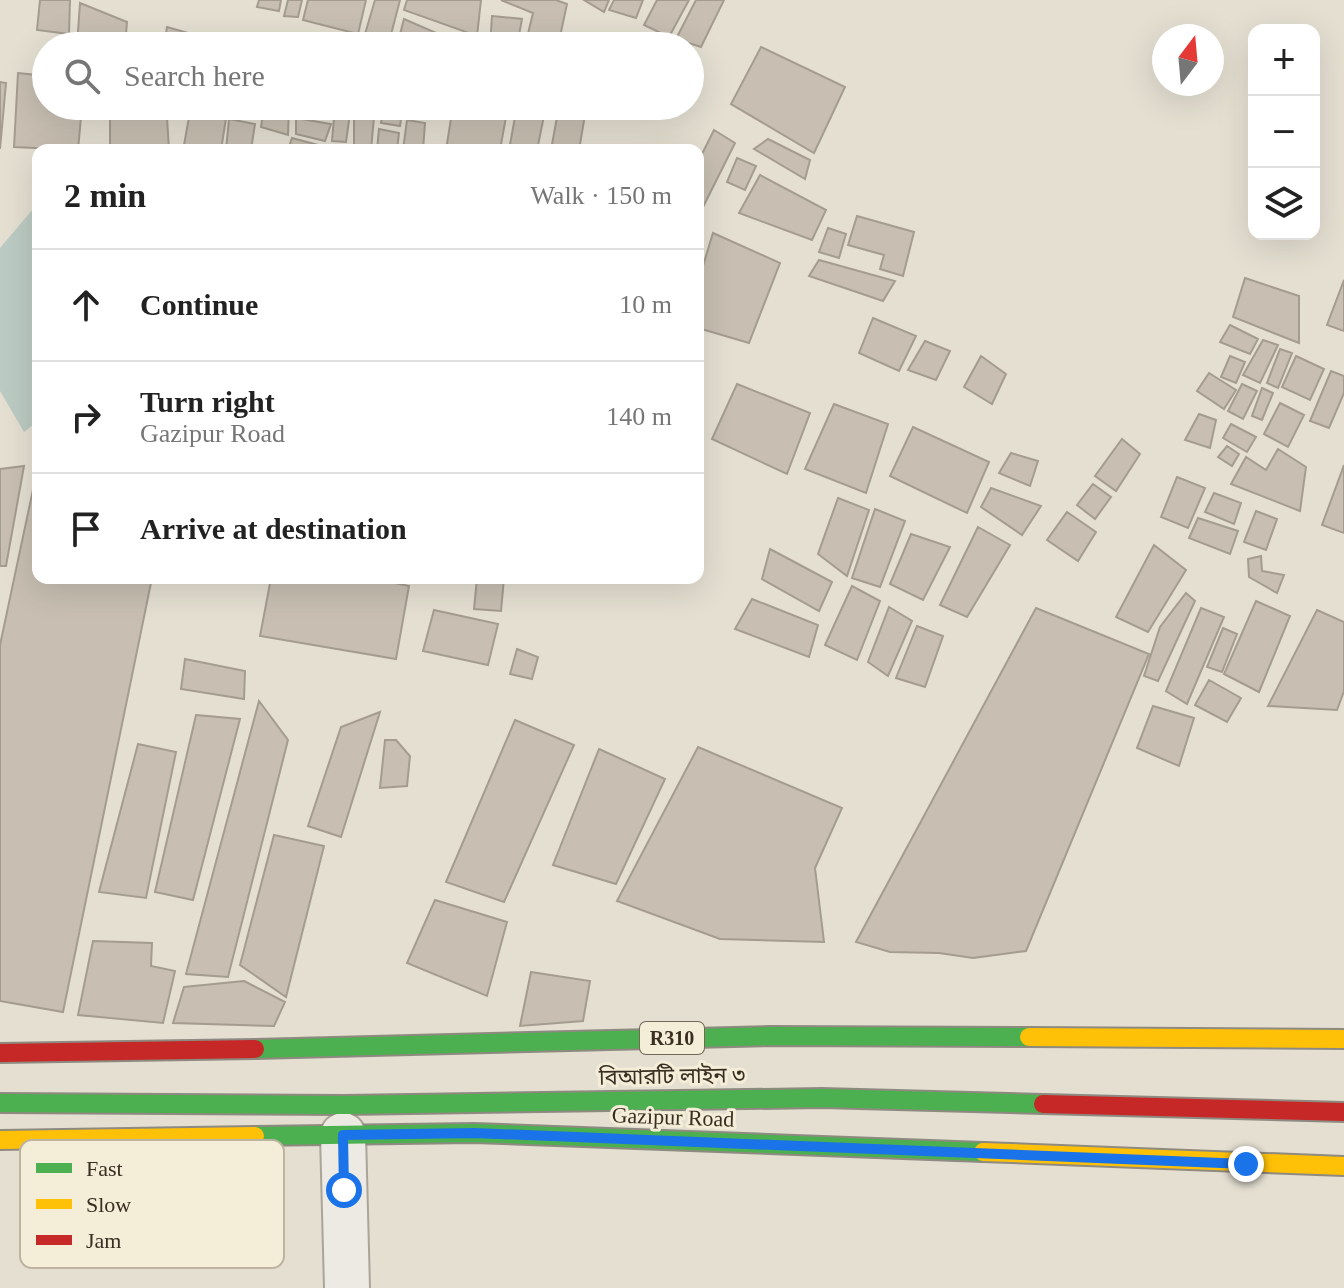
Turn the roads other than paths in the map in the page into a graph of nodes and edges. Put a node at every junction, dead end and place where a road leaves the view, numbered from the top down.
1 (1344, 1039) edge
2 (0, 1053) edge
3 (0, 1103) edge
4 (1344, 1112) edge
5 (343, 1135) junction
6 (0, 1140) edge
7 (1344, 1166) edge
8 (347, 1288) edge

1 - 2 main road, R310
3 - 4 main road, বিআরটি লাইন ৩
5 - 6 main road, Gazipur Road
5 - 7 main road, Gazipur Road
5 - 8 street

